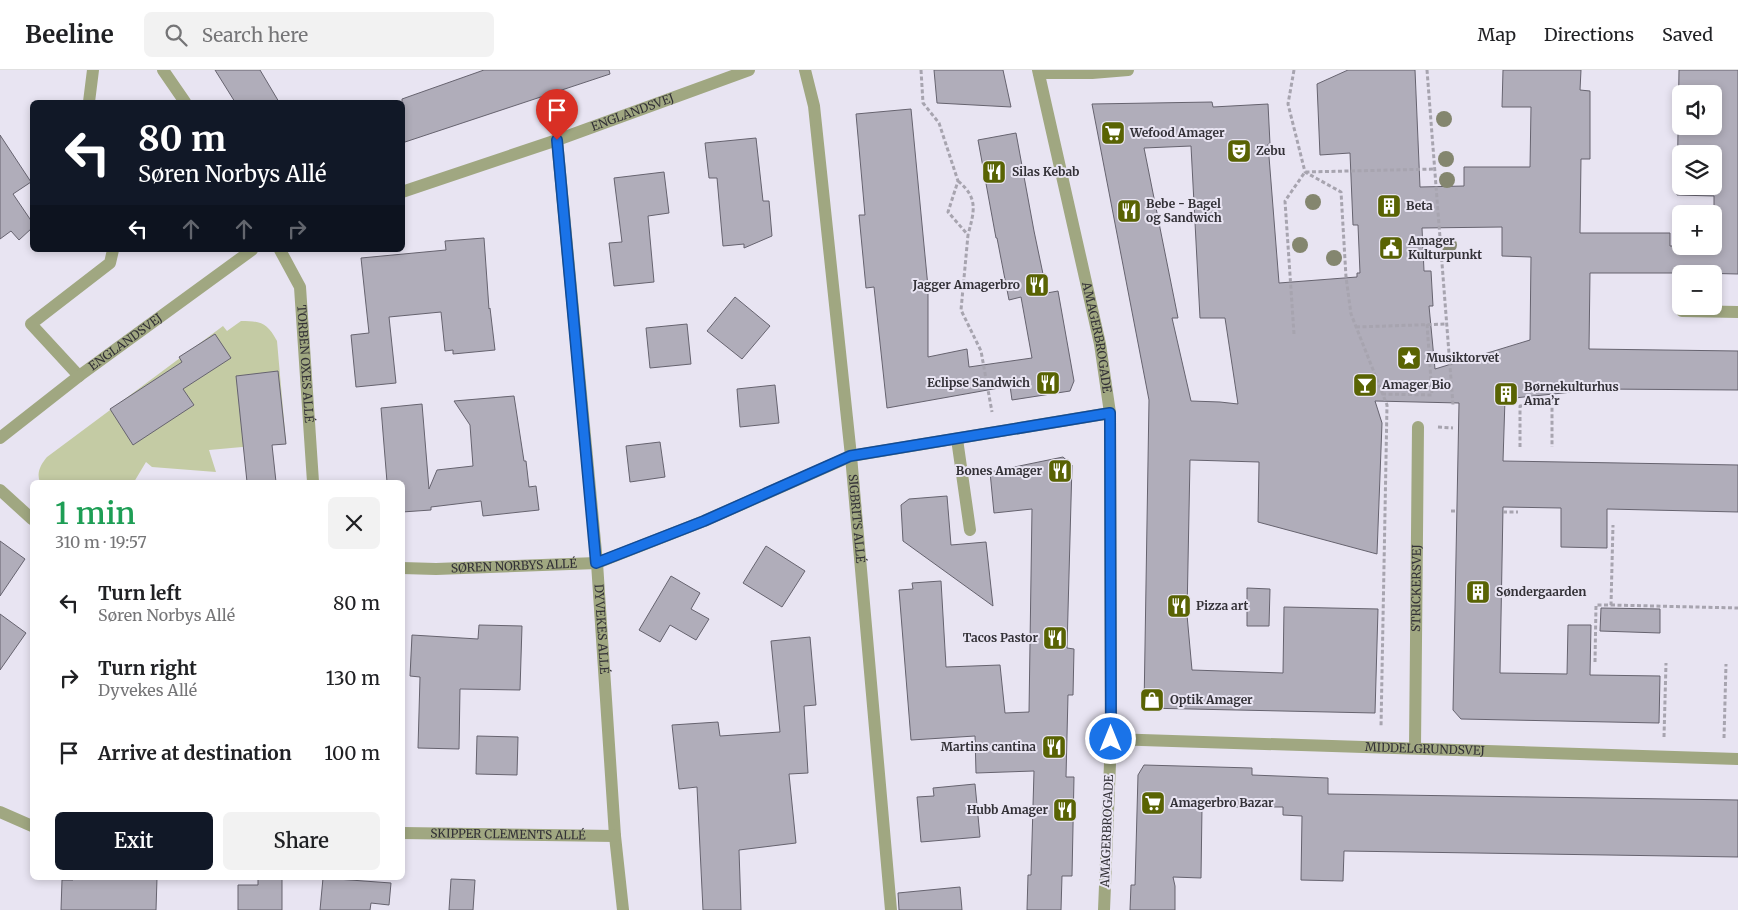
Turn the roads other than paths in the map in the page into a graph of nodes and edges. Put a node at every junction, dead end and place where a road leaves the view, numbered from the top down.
1 (92, 70) edge
2 (164, 70) edge
3 (748, 70) edge
4 (805, 70) edge
5 (1128, 70) edge
6 (1038, 72) edge
7 (89, 100) edge
8 (184, 100) edge
9 (557, 140) junction
10 (405, 191) edge
11 (113, 252) edge
12 (249, 252) edge
13 (281, 252) edge
14 (1722, 312) edge
15 (1738, 312) edge
16 (79, 376) junction
17 (1110, 413) junction
18 (1418, 427) dead end
19 (0, 438) edge
20 (957, 439) junction
21 (850, 456) junction
22 (313, 480) edge
23 (0, 490) edge
24 (30, 517) edge
25 (970, 530) dead end
26 (596, 563) junction
27 (405, 568) edge
28 (1111, 739) junction
29 (1415, 748) junction
30 (1738, 759) edge
31 (0, 812) edge
32 (30, 825) edge
33 (405, 832) edge
34 (615, 836) junction
35 (623, 910) edge
36 (891, 910) edge
37 (1104, 910) edge

1 - 7 street
2 - 8 street
3 - 9 street, ENGLANDSVEJ
4 - 21 street, SIGBRITS ALLÉ
5 - 6 street
6 - 17 street, AMAGERBROGADE
9 - 10 street, ENGLANDSVEJ
9 - 26 street, DYVEKES ALLÉ
11 - 16 street
12 - 16 street, ENGLANDSVEJ
13 - 22 street, TORBEN OXES ALLÉ
14 - 15 street
16 - 19 street, ENGLANDSVEJ
17 - 20 street, SØREN NORBYS ALLÉ
17 - 28 street, AMAGERBROGADE
18 - 29 street, STRICKERSVEJ
20 - 21 street, SØREN NORBYS ALLÉ
20 - 25 street
21 - 26 street, SØREN NORBYS ALLÉ
21 - 36 street, SIGBRITS ALLÉ
23 - 24 street
26 - 27 street, SØREN NORBYS ALLÉ
26 - 34 street, DYVEKES ALLÉ
28 - 29 street, MIDDELGRUNDSVEJ
28 - 37 street, AMAGERBROGADE
29 - 30 street, MIDDELGRUNDSVEJ
31 - 32 street
33 - 34 street, SKIPPER CLEMENTS ALLÉ
34 - 35 street, DYVEKES ALLÉ

